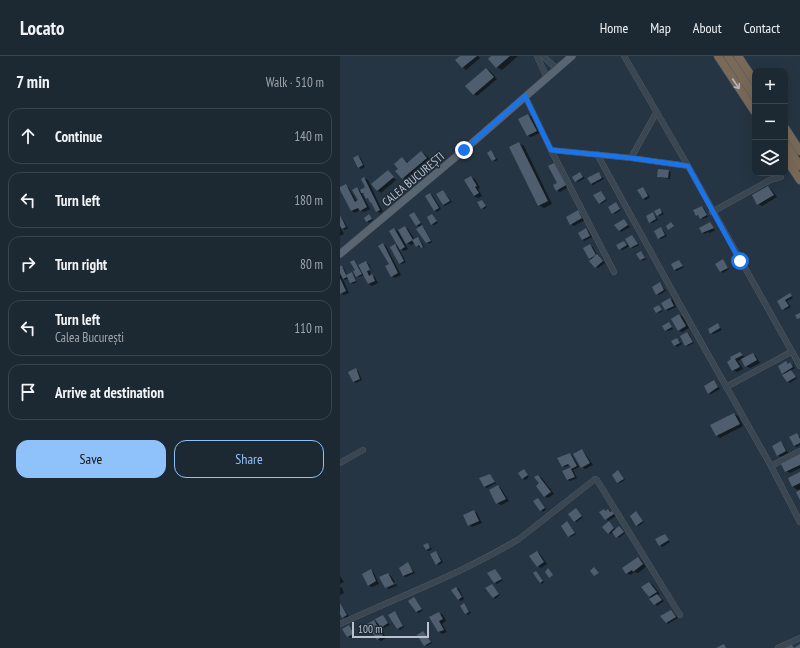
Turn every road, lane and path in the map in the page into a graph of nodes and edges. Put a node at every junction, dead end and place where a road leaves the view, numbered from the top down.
1 (537, 56) edge
2 (543, 56) edge
3 (572, 56) edge
4 (624, 56) edge
5 (718, 56) edge
6 (728, 56) edge
7 (738, 56) edge
8 (557, 69) junction
9 (752, 77) edge
10 (547, 78) junction
11 (752, 92) edge
12 (525, 96) junction
13 (752, 107) edge
14 (656, 113) junction
15 (788, 133) edge
16 (788, 148) edge
17 (551, 150) junction
18 (800, 151) edge
19 (597, 154) junction
20 (631, 158) junction
21 (788, 162) edge
22 (688, 166) junction
23 (800, 166) edge
24 (781, 177) dead end
25 (800, 180) edge
26 (712, 212) junction
27 (340, 254) edge
28 (614, 272) dead end
29 (791, 352) junction
30 (800, 366) edge
31 (726, 387) junction
32 (363, 450) dead end
33 (800, 451) edge
34 (340, 463) edge
35 (771, 466) junction
36 (800, 522) edge
37 (680, 615) dead end
38 (340, 624) edge
39 (800, 638) edge
40 (778, 648) edge

1 - 10 street
2 - 8 street
3 - 8 main road, CALEA BUCUREȘTI
4 - 14 street
5 -> 13 highway
6 - 11 highway
7 - 9 highway
8 - 10 main road, CALEA BUCUREȘTI
10 - 12 main road, CALEA BUCUREȘTI
12 - 17 street
12 - 27 main road, CALEA BUCUREȘTI
14 - 20 street
14 - 22 street
15 - 18 highway
16 - 23 highway
17 - 19 street
17 - 28 street
19 - 20 street
19 - 31 street
20 - 22 street
21 - 25 highway
22 - 26 street
24 - 26 street
26 - 29 street
29 - 30 street
29 - 31 street
31 - 35 street
32 - 34 street
33 - 35 street
35 - 36 street
37 - 38 street
39 - 40 street

